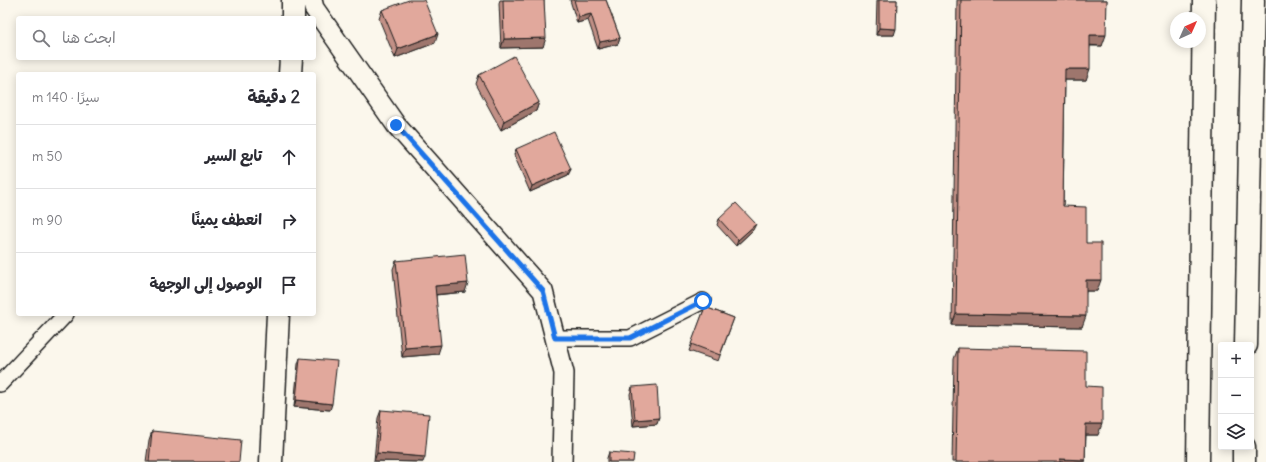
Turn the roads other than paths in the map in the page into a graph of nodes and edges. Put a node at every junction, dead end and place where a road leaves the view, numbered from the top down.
1 (293, 0) edge
2 (312, 0) edge
3 (1204, 0) edge
4 (1253, 0) edge
5 (292, 16) edge
6 (291, 60) edge
7 (290, 72) edge
8 (703, 301) dead end
9 (64, 316) edge
10 (278, 316) edge
11 (555, 338) junction
12 (1246, 342) edge
13 (0, 384) edge
14 (1244, 450) edge
15 (271, 462) edge
16 (562, 462) edge
17 (1198, 462) edge
18 (1244, 462) edge

1 - 5 main road
2 - 11 street
3 - 17 main road
4 - 12 main road
6 - 7 main road
8 - 11 street
9 - 13 street
10 - 15 main road
11 - 16 street
14 - 18 main road

